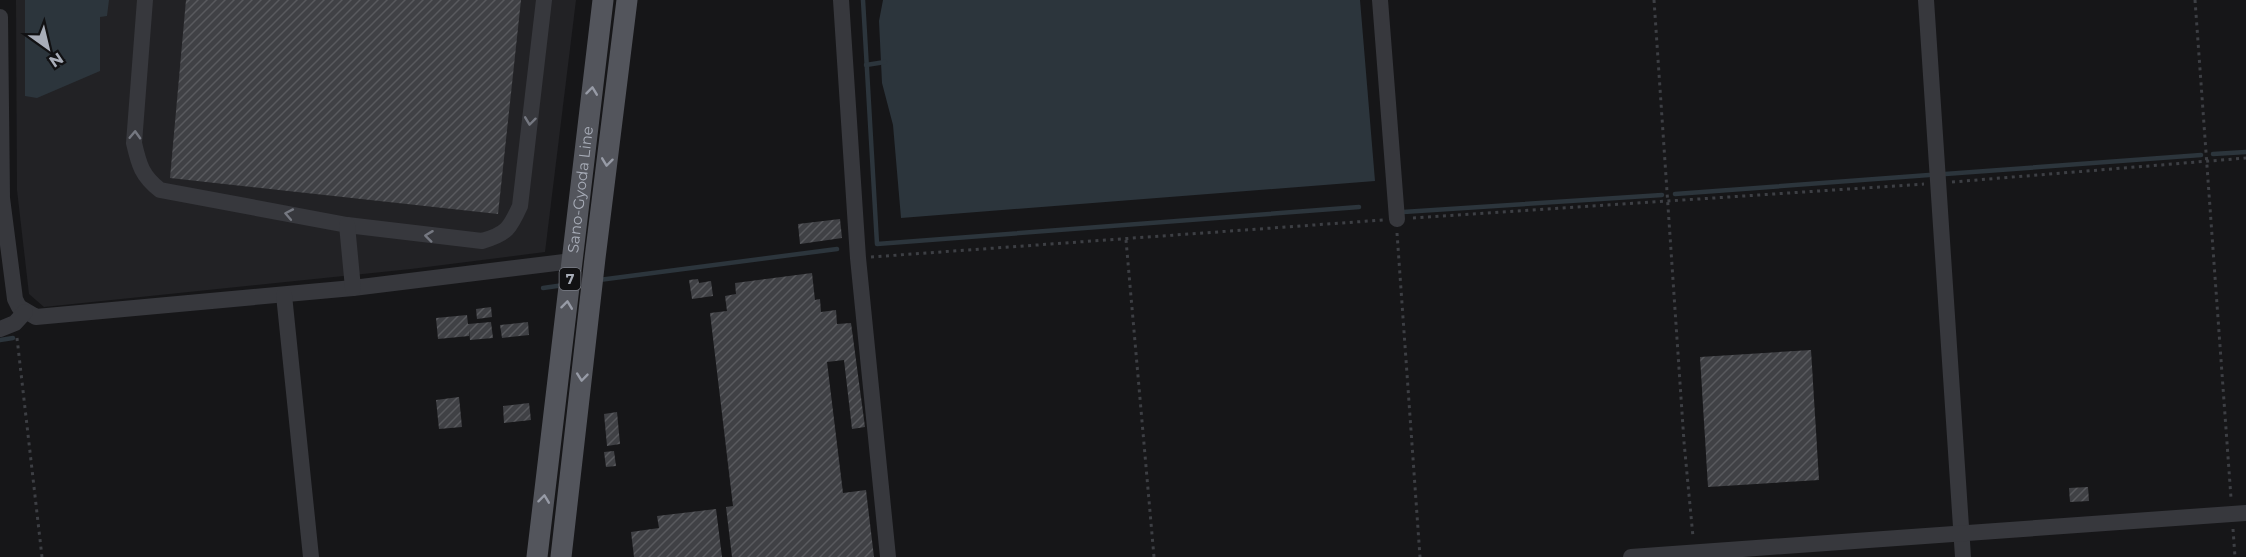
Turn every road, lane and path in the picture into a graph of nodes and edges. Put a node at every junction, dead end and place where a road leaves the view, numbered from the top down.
1 (145, 0) edge
2 (544, 0) edge
3 (603, 0) edge
4 (627, 0) edge
5 (841, 0) edge
6 (1380, 0) edge
7 (1654, 0) edge
8 (1926, 0) edge
9 (2195, 0) edge
10 (0, 17) edge
11 (2246, 158) edge
12 (2206, 160) junction
13 (1938, 183) junction
14 (1668, 201) junction
15 (1396, 219) junction
16 (347, 225) junction
17 (1126, 240) junction
18 (858, 258) junction
19 (572, 261) junction
20 (353, 288) junction
21 (284, 295) junction
22 (13, 322) edge
23 (2239, 513) edge
24 (1962, 533) junction
25 (1694, 552) junction
26 (42, 557) edge
27 (311, 557) edge
28 (537, 557) edge
29 (561, 557) edge
30 (888, 557) edge
31 (1154, 557) edge
32 (1420, 557) edge
33 (1631, 557) edge
34 (1963, 557) edge
35 (2235, 557) edge

16 -> 1 street
2 -> 16 street
19 -> 3 main road, Sano-Gyoda Line / 7
4 -> 29 main road, Sano-Gyoda Line / 7
5 - 18 street
6 - 15 street
7 - 14 path
8 - 13 street
9 - 12 path
10 - 22 street
11 - 12 path
12 - 13 path
12 - 23 path
13 - 14 path
13 - 24 street
14 - 15 path
14 - 25 path
15 - 17 path
15 - 32 path
16 - 20 street
17 - 18 path
17 - 31 path
18 - 30 street
19 - 20 street
28 -> 19 main road, Sano-Gyoda Line / 7
20 - 21 street
21 - 22 street
21 - 27 street
22 - 26 path
23 - 24 street
23 - 35 path
24 - 25 street
24 - 34 street
25 - 33 street

